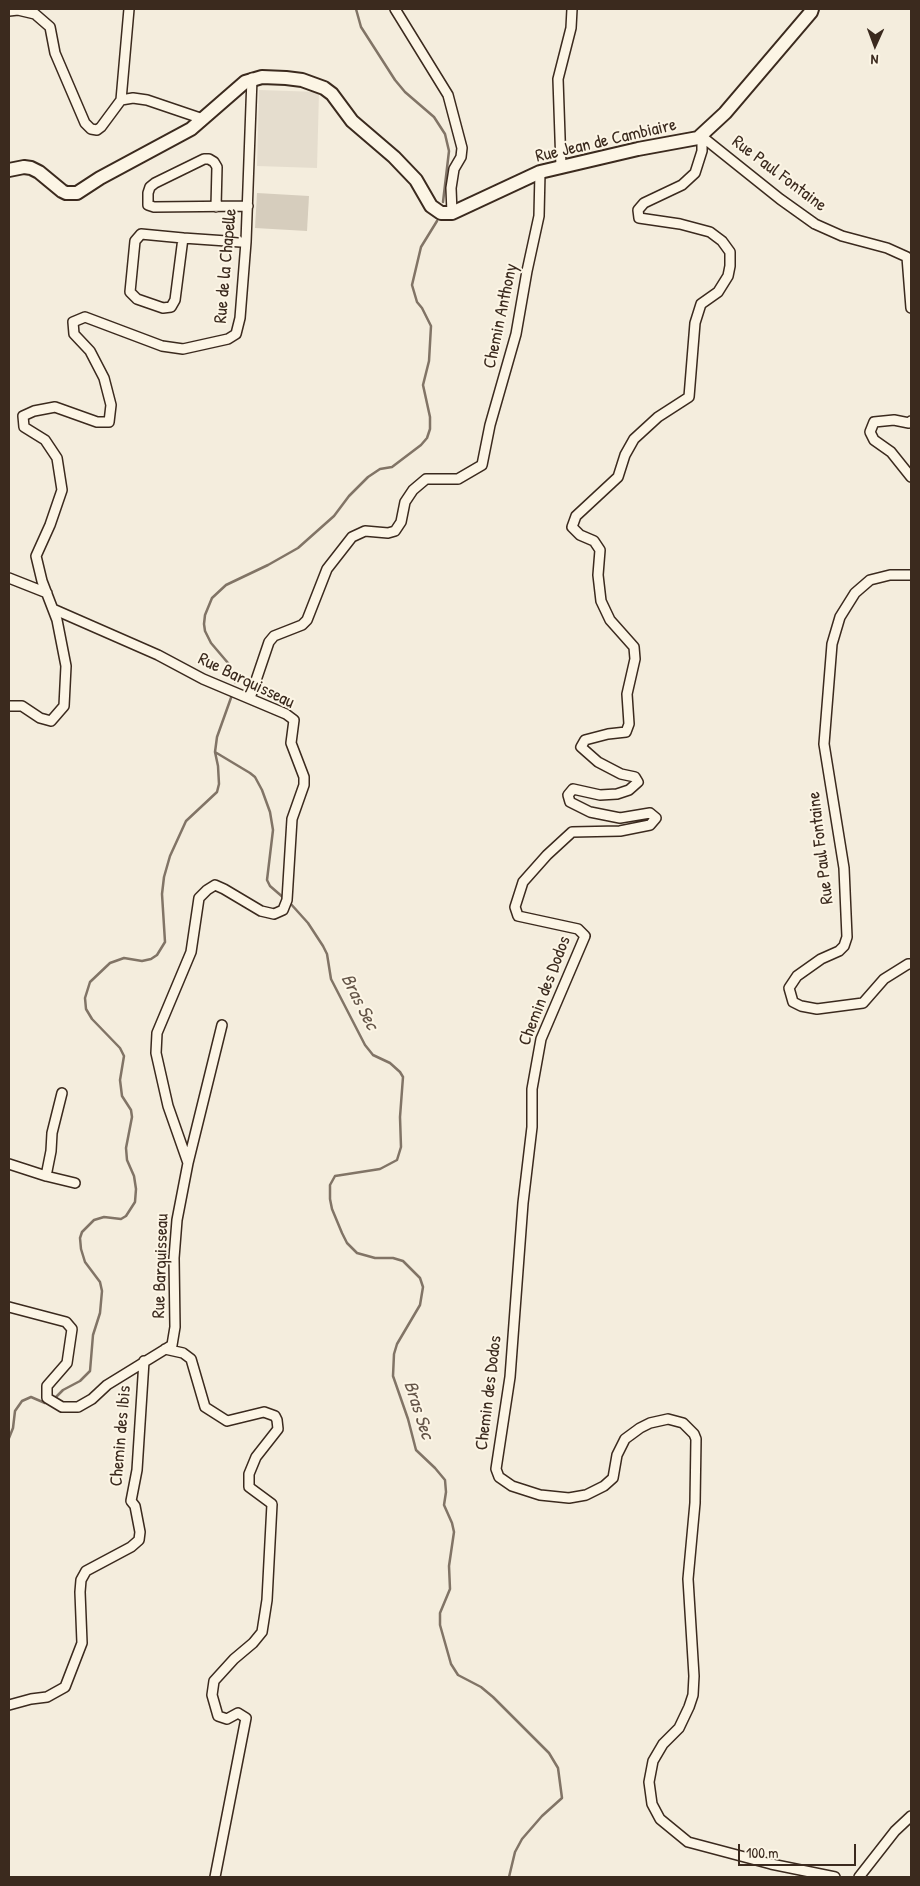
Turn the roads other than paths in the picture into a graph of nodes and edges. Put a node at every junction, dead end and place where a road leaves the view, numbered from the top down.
1 (129, 9) edge
2 (395, 9) edge
3 (572, 9) edge
4 (812, 9) edge
5 (9, 11) edge
6 (252, 78) junction
7 (121, 100) junction
8 (204, 119) junction
9 (700, 138) junction
10 (561, 166) junction
11 (9, 170) edge
12 (540, 172) junction
13 (248, 206) junction
14 (216, 207) junction
15 (452, 213) junction
16 (183, 238) junction
17 (246, 242) junction
18 (909, 258) edge
19 (911, 308) edge
20 (911, 421) edge
21 (911, 477) edge
22 (911, 574) edge
23 (9, 578) edge
24 (47, 593) junction
25 (53, 609) junction
26 (250, 698) junction
27 (9, 706) edge
28 (911, 964) edge
29 (222, 1025) dead end
30 (62, 1093) dead end
31 (188, 1163) junction
32 (9, 1164) edge
33 (46, 1176) junction
34 (75, 1183) dead end
35 (9, 1307) edge
36 (164, 1349) junction
37 (144, 1361) junction
38 (9, 1705) edge
39 (911, 1816) edge
40 (215, 1877) edge
41 (835, 1877) edge
42 (859, 1877) edge

1 - 7 street
2 - 15 street
3 - 10 street
4 - 9 main road, Rue Jean de Cambiaire
5 - 7 street
6 - 8 main road
6 - 13 street, Rue de la Chapelle
6 - 15 main road
7 - 8 street
8 - 11 main road
9 - 10 main road, Rue Jean de Cambiaire
9 - 18 street, Rue Paul Fontaine
9 - 41 street, Chemin des Dodos
10 - 12 main road, Rue Jean de Cambiaire
12 - 15 main road, Rue Jean de Cambiaire
12 - 26 street, Chemin Anthony
13 - 14 street
13 - 17 street, Rue de la Chapelle
14 - 14 street
16 - 16 street
16 - 17 street
17 - 24 street, Rue de la Chapelle
18 - 19 street, Rue Paul Fontaine
20 - 21 street
22 - 28 street, Rue Paul Fontaine
23 - 24 street
24 - 25 street, Rue de la Chapelle
25 - 26 street, Rue Barquisseau
25 - 27 street, Rue de la Chapelle
26 - 31 street, Rue Barquisseau
29 - 31 street
30 - 33 street
31 - 36 street, Rue Barquisseau
32 - 33 street
33 - 34 street
35 - 37 street
36 - 37 street
36 - 40 street
37 - 38 street, Chemin des Ibis
39 - 42 street

